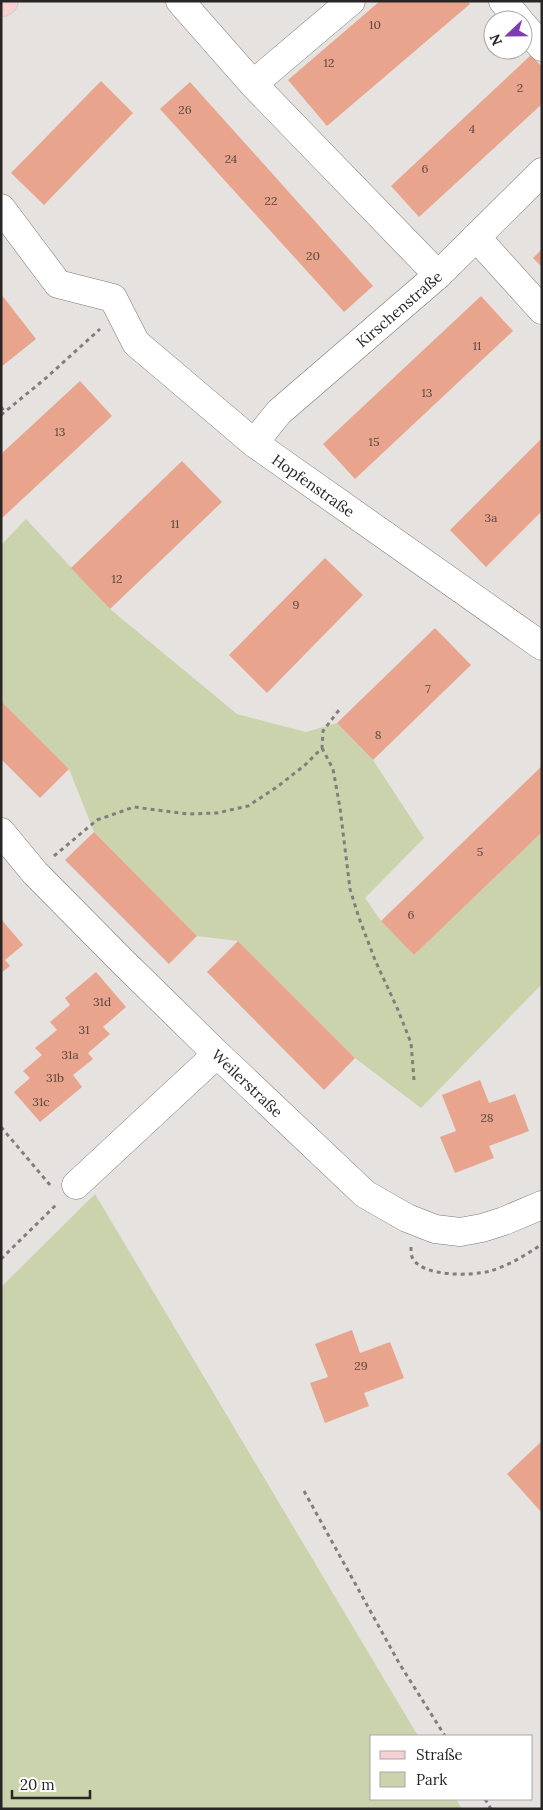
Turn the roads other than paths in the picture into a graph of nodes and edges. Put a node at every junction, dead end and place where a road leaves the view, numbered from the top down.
1 (180, 1) edge
2 (350, 1) edge
3 (533, 37) edge
4 (542, 47) edge
5 (253, 84) junction
6 (542, 172) edge
7 (1, 208) edge
8 (476, 237) junction
9 (438, 275) junction
10 (542, 310) edge
11 (254, 443) junction
12 (542, 646) edge
13 (1, 832) edge
14 (218, 1054) junction
15 (69, 1192) road end
16 (542, 1205) edge

1 - 5 street
2 - 5 street
3 - 4 street
5 - 9 street
6 - 8 street, Kirschenstraße
7 - 11 street, Hopfenstraße
8 - 9 street, Kirschenstraße
8 - 10 street
9 - 11 street, Kirschenstraße
11 - 12 street, Hopfenstraße
13 - 14 street, Weilerstraße
14 - 15 street
14 - 16 street, Weilerstraße

